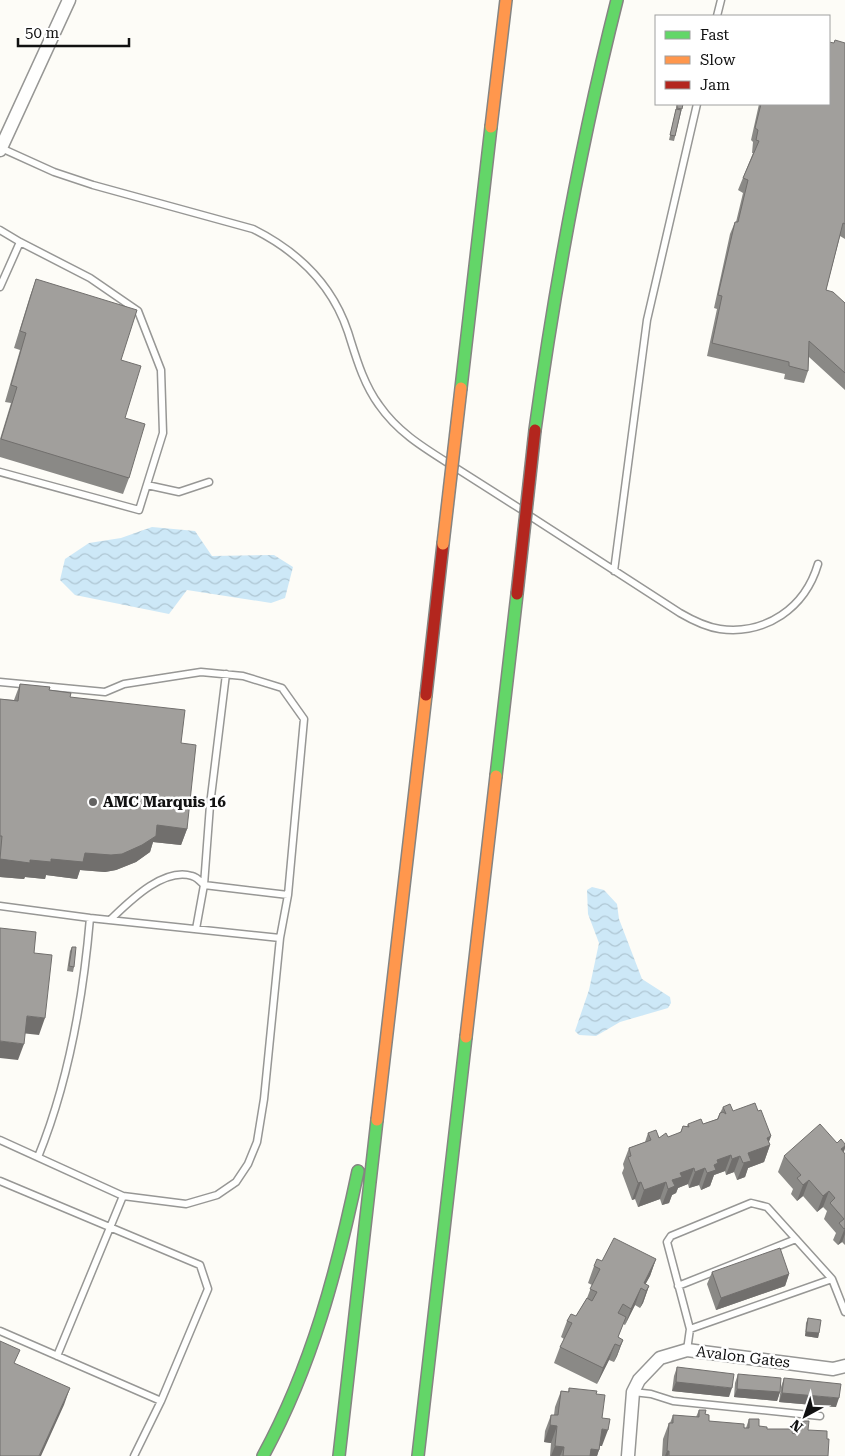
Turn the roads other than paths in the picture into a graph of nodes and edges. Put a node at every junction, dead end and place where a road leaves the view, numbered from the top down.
1 (69, 0) edge
2 (506, 0) edge
3 (617, 0) edge
4 (629, 0) edge
5 (721, 0) edge
6 (717, 15) edge
7 (697, 105) edge
8 (586, 127) junction
9 (0, 149) edge
10 (0, 230) edge
11 (20, 242) junction
12 (0, 287) edge
13 (0, 472) edge
14 (209, 482) dead end
15 (147, 485) junction
16 (818, 564) dead end
17 (614, 571) junction
18 (226, 674) junction
19 (0, 682) edge
20 (204, 885) junction
21 (288, 895) junction
22 (0, 906) edge
23 (90, 918) junction
24 (110, 920) junction
25 (196, 929) junction
26 (280, 938) junction
27 (388, 1024) junction
28 (0, 1140) edge
29 (38, 1157) junction
30 (0, 1182) edge
31 (124, 1196) junction
32 (110, 1229) junction
33 (796, 1239) junction
34 (832, 1279) junction
35 (678, 1286) junction
36 (845, 1312) edge
37 (690, 1329) junction
38 (0, 1331) edge
39 (687, 1350) junction
40 (57, 1356) junction
41 (845, 1366) edge
42 (633, 1392) junction
43 (162, 1401) junction
44 (820, 1416) dead end
45 (134, 1456) edge
46 (263, 1456) edge
47 (339, 1456) edge
48 (419, 1456) edge
49 (628, 1456) edge

1 - 9 street
2 - 27 highway, bridge
3 - 8 highway
4 - 8 highway
5 - 6 lane
7 - 17 lane
8 - 48 highway, bridge
9 - 17 lane
10 - 11 lane
11 - 12 lane
11 - 15 lane
13 - 15 lane
14 - 15 lane
16 - 17 lane
18 - 19 lane
18 - 20 lane
18 - 21 lane
20 - 21 lane
20 - 24 lane
20 - 25 lane
21 - 26 lane
22 - 23 lane
23 - 24 lane
23 - 29 lane
24 - 25 lane
25 - 26 lane
26 - 31 lane
27 - 46 highway
27 - 47 highway
28 - 29 lane
29 - 31 lane
30 - 32 lane
31 - 32 lane
32 - 40 lane
32 - 43 lane
33 - 34 lane
33 - 35 lane
33 - 35 lane
34 - 36 lane
34 - 37 lane
35 - 37 lane
37 - 39 lane
38 - 40 lane
39 - 41 street, Avalon Gates
39 - 42 street, Avalon Gates
40 - 43 lane
42 - 44 lane
42 - 49 street
43 - 45 lane

